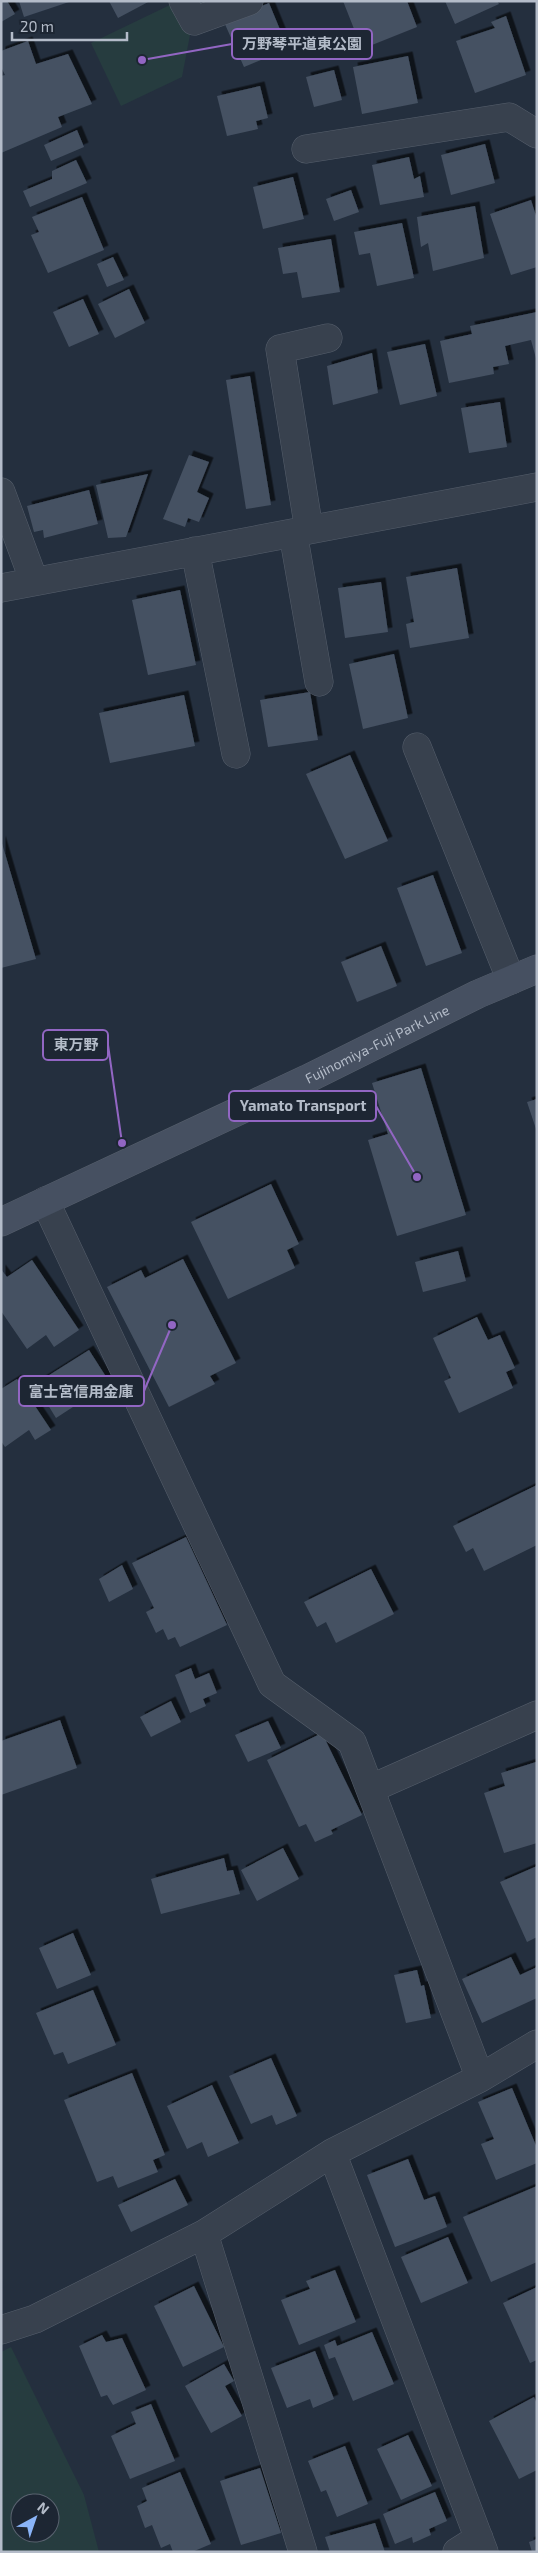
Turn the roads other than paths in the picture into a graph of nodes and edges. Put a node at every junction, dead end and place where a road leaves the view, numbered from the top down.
1 (182, 1) edge
2 (250, 1) edge
3 (537, 134) edge
4 (306, 149) dead end
5 (328, 338) dead end
6 (537, 487) edge
7 (1, 492) edge
8 (301, 531) junction
9 (195, 551) junction
10 (34, 581) junction
11 (1, 588) edge
12 (319, 682) dead end
13 (417, 747) dead end
14 (236, 754) dead end
15 (537, 969) edge
16 (511, 980) junction
17 (45, 1201) junction
18 (1, 1222) edge
19 (537, 1714) edge
20 (370, 1789) junction
21 (537, 2044) edge
22 (480, 2078) junction
23 (332, 2152) junction
24 (204, 2234) junction
25 (1, 2330) edge
26 (473, 2547) edge
27 (303, 2552) edge

1 - 2 street
3 - 4 street
5 - 8 street
6 - 8 street
7 - 10 street
8 - 9 street
8 - 12 street
9 - 10 street
9 - 14 street
10 - 11 street
13 - 16 street
15 - 16 main road, Fujinomiya-Fuji Park Line
16 - 17 main road, Fujinomiya-Fuji Park Line
17 - 18 main road, Fujinomiya-Fuji Park Line
17 - 20 street
19 - 20 street
20 - 22 street
21 - 22 street
22 - 23 street
23 - 24 street
23 - 26 street
24 - 25 street
24 - 27 street

